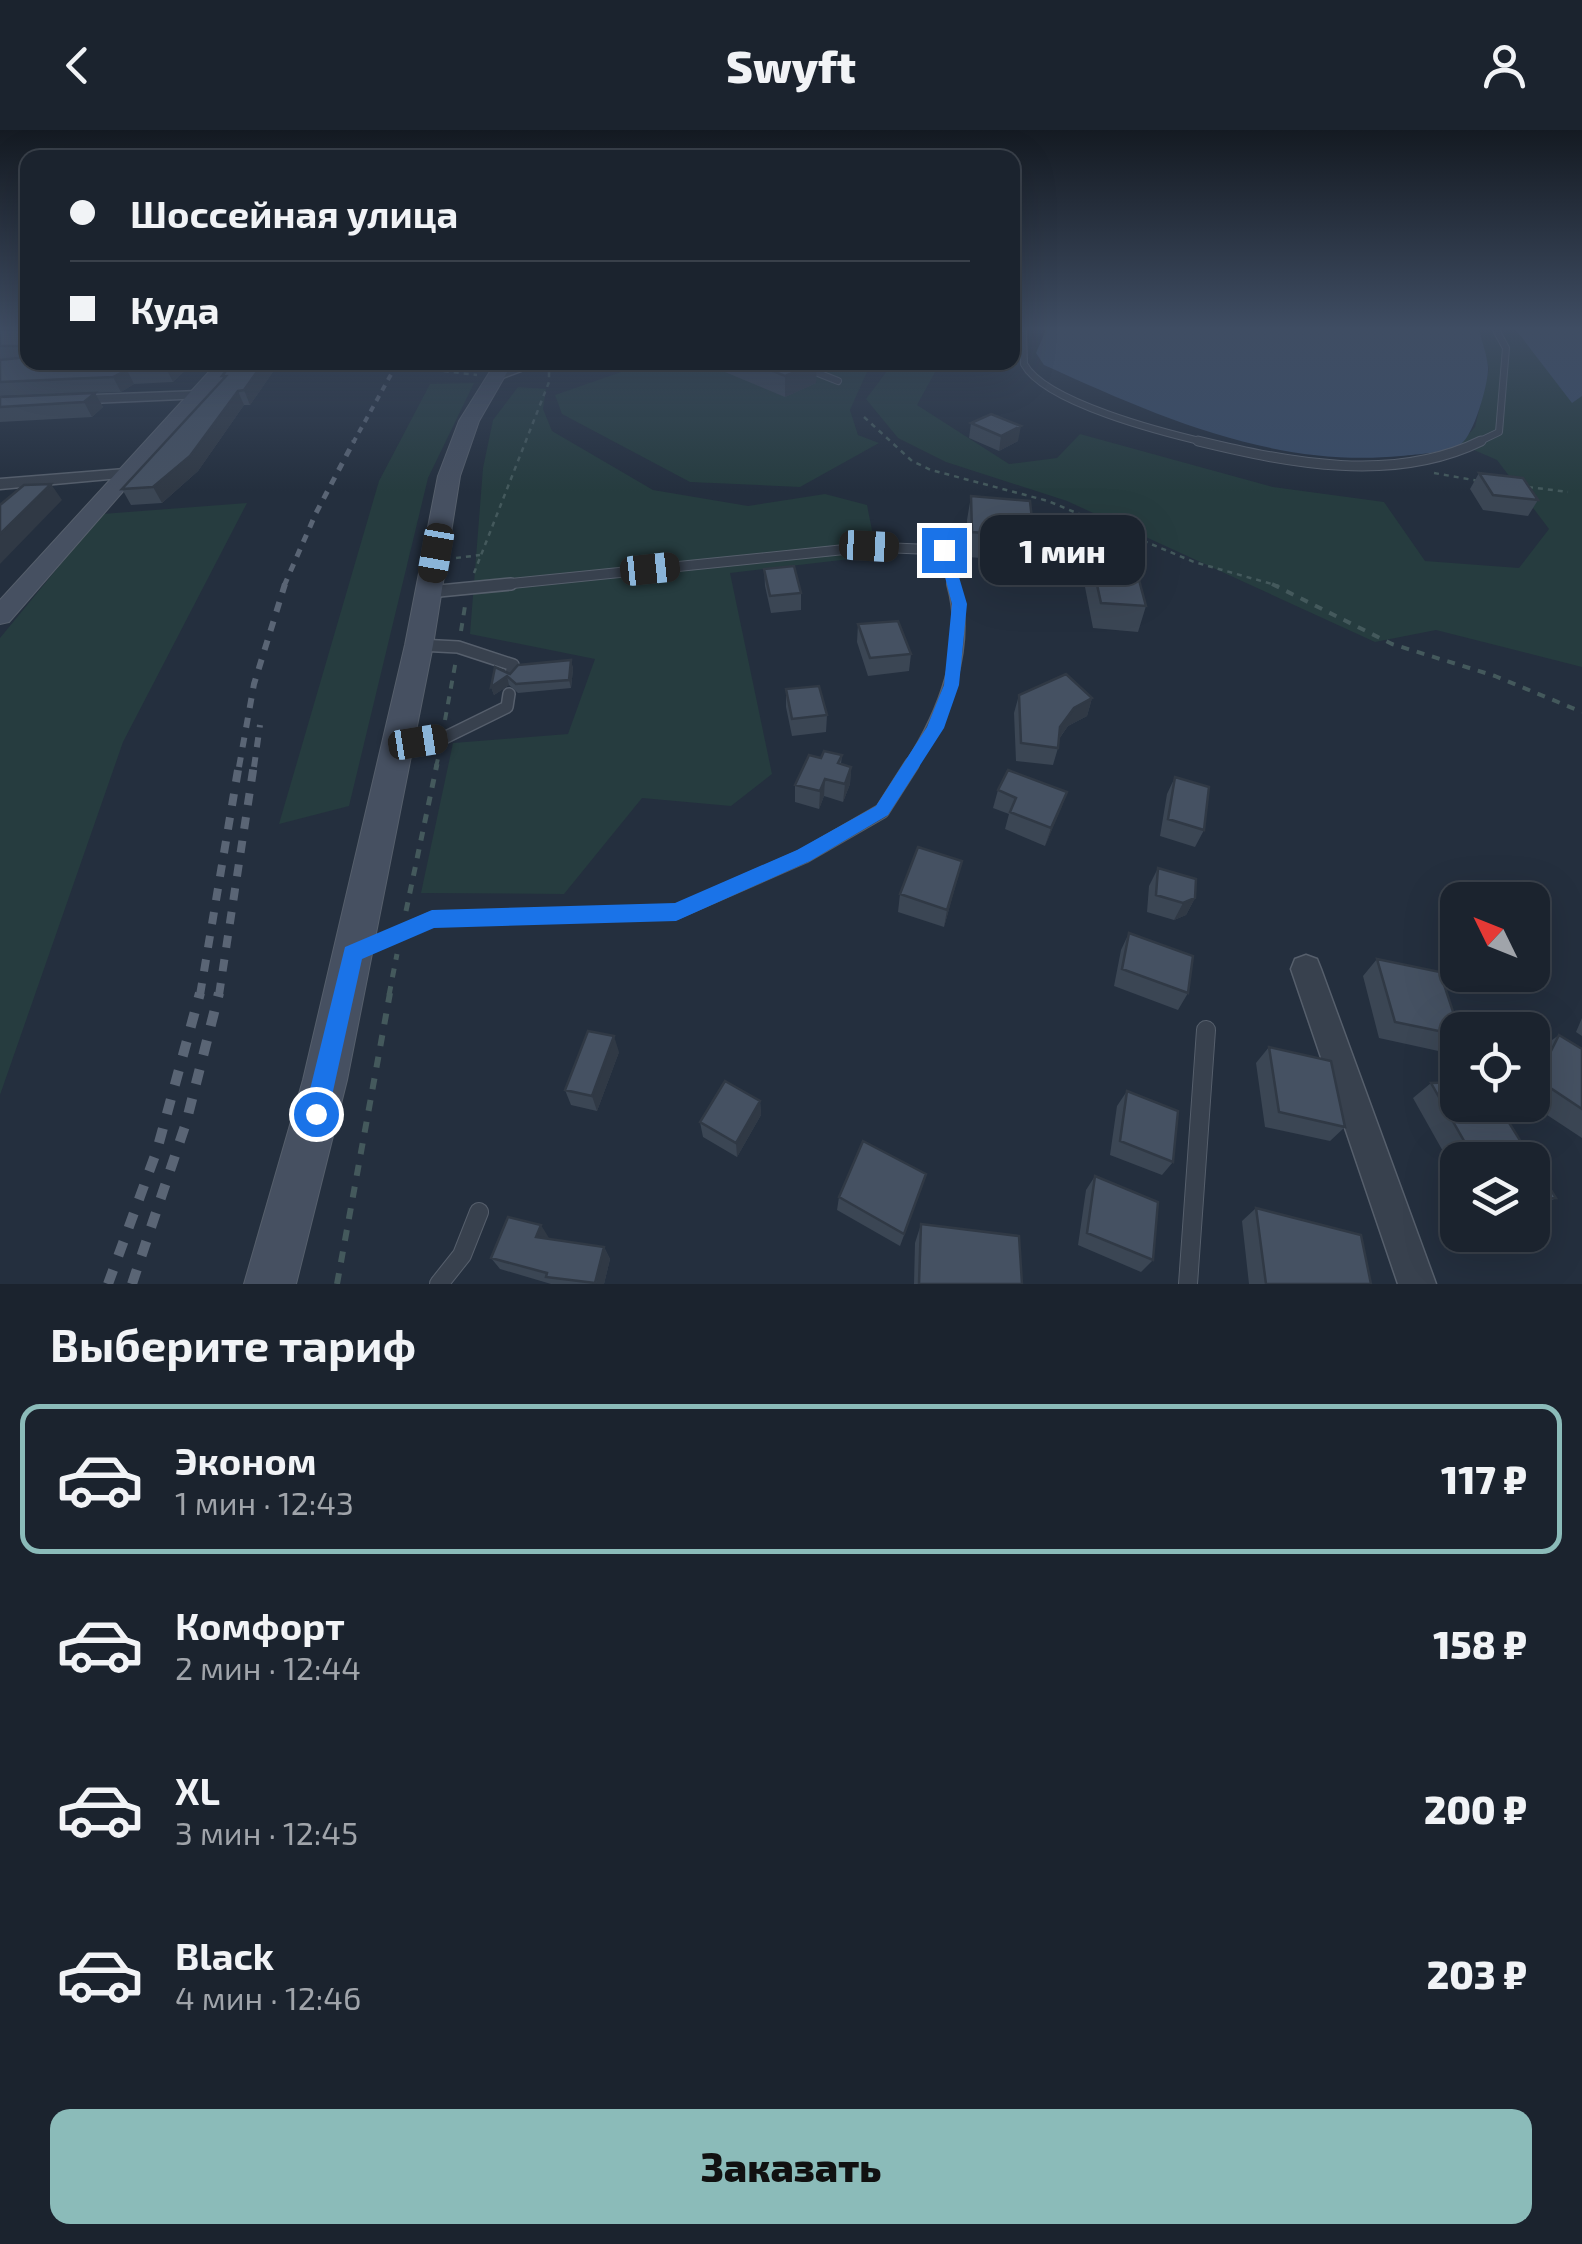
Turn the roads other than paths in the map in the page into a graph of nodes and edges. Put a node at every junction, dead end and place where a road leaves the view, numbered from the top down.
1 (209, 384) edge
2 (492, 384) edge
3 (1051, 384) edge
4 (1503, 384) edge
5 (199, 395) junction
6 (50, 401) edge
7 (126, 474) junction
8 (0, 484) edge
9 (429, 592) junction
10 (0, 616) edge
11 (419, 645) junction
12 (511, 674) edge
13 (509, 694) dead end
14 (395, 746) junction
15 (353, 954) junction
16 (1306, 969) dead end
17 (1206, 1030) dead end
18 (479, 1212) dead end
19 (270, 1284) edge
20 (439, 1284) edge
21 (1188, 1284) edge
22 (1417, 1284) edge

1 - 5 main road
2 - 9 main road
3 - 4 lane
5 - 6 street
5 - 7 main road
7 - 8 street
7 - 10 main road
9 - 11 main road
9 - 15 lane
11 - 12 lane
11 - 14 main road
13 - 14 lane
14 - 15 main road
15 - 19 main road
16 - 22 street
17 - 21 lane
18 - 20 lane

